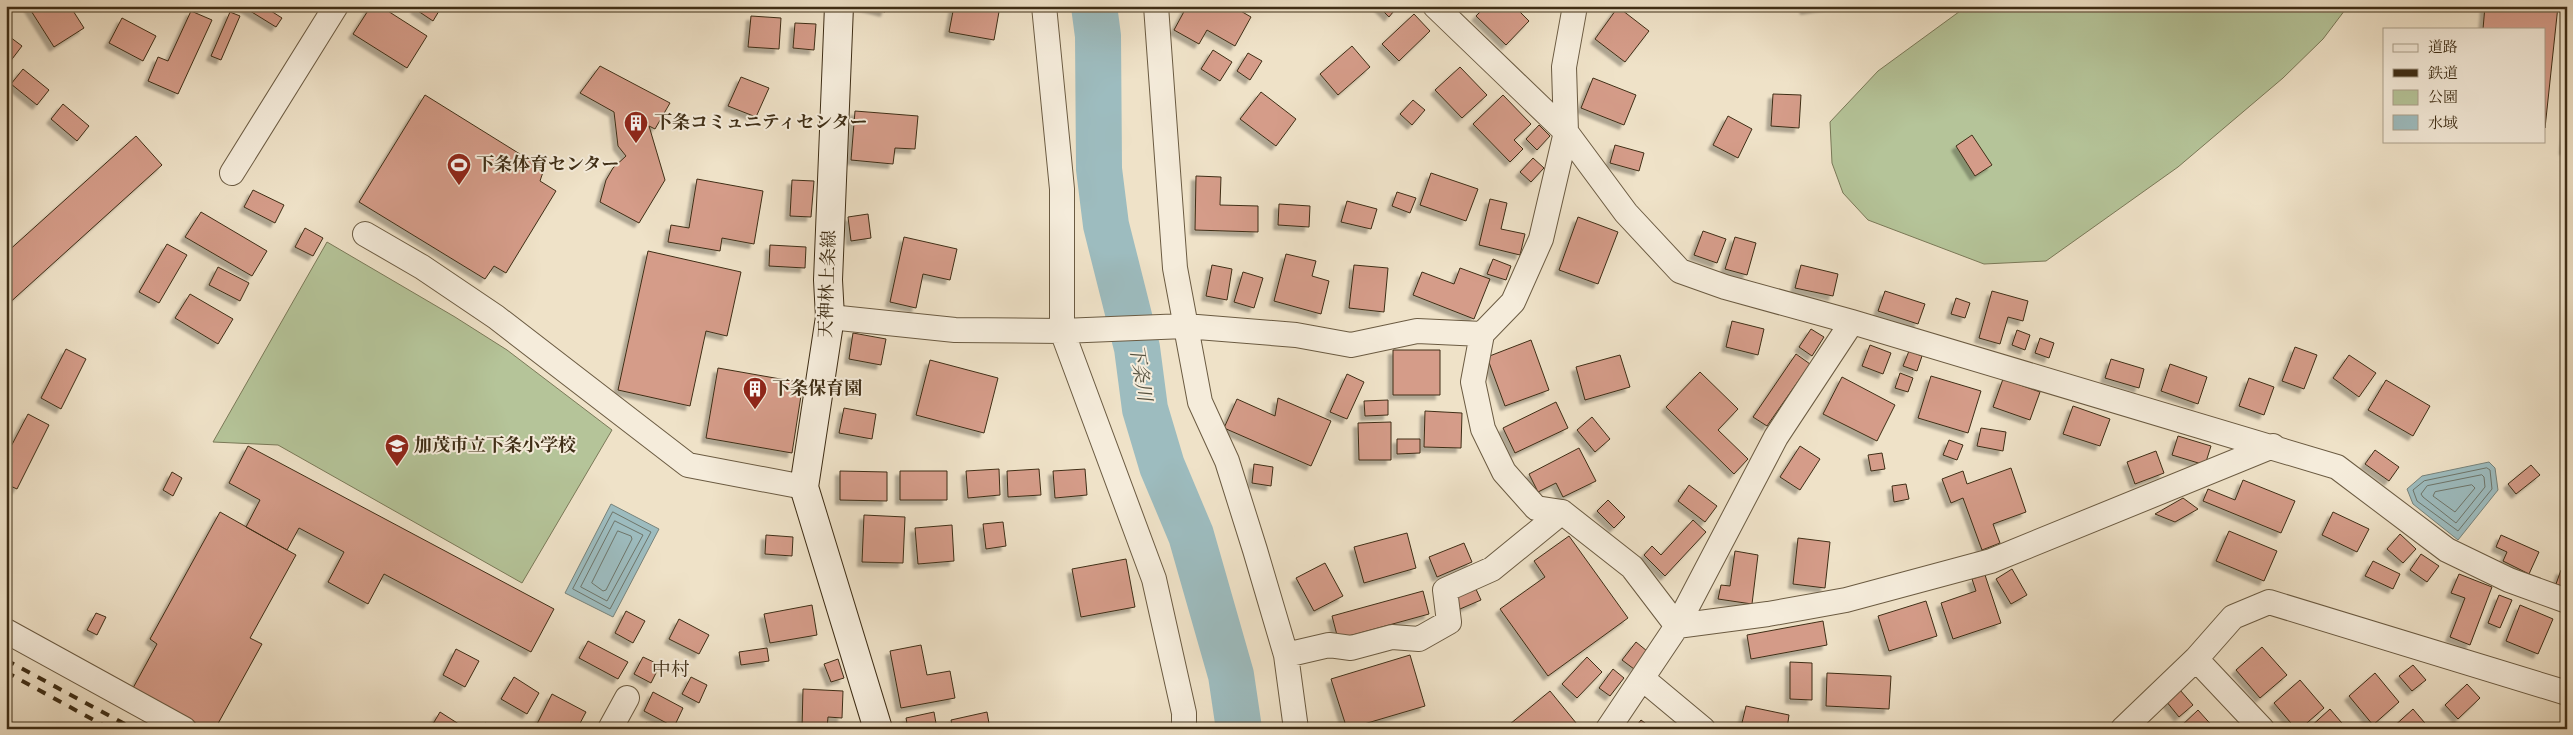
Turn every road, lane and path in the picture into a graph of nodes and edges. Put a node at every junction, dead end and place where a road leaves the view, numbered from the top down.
1 (336, 6) edge
2 (839, 6) edge
3 (1044, 6) edge
4 (1156, 6) edge
5 (1436, 6) edge
6 (1575, 6) edge
7 (1566, 132) junction
8 (232, 173) dead end
9 (364, 234) dead end
10 (830, 317) junction
11 (1852, 322) junction
12 (1185, 326) junction
13 (1062, 331) junction
14 (1482, 334) junction
15 (2273, 446) junction
16 (804, 487) junction
17 (1562, 512) junction
18 (2567, 601) edge
19 (1677, 626) junction
20 (6, 631) edge
21 (1286, 656) junction
22 (2196, 659) junction
23 (1643, 680) junction
24 (2567, 693) edge
25 (627, 698) dead end
26 (184, 729) edge
27 (610, 729) edge
28 (878, 729) edge
29 (1184, 729) edge
30 (1296, 729) edge
31 (1608, 729) edge
32 (1703, 729) edge
33 (2123, 729) edge
34 (2262, 729) edge

1 - 8 street
2 - 10 main road, 天神林上条線
3 - 13 street
4 - 12 street
5 - 7 street
6 - 7 street
7 - 11 street
7 - 14 street
9 - 16 street
10 - 13 street
10 - 16 main road, 天神林上条線
11 - 15 street
11 - 19 street
12 - 13 street
12 - 14 street
12 - 21 street
13 - 29 street
14 - 17 street
15 - 18 street
15 - 19 street
16 - 28 main road, 天神林上条線
17 - 19 street
17 - 21 street
19 - 23 street
20 - 26 street
21 - 30 street
22 - 24 street
22 - 33 street
22 - 34 street
23 - 31 street
23 - 32 street
25 - 27 street

